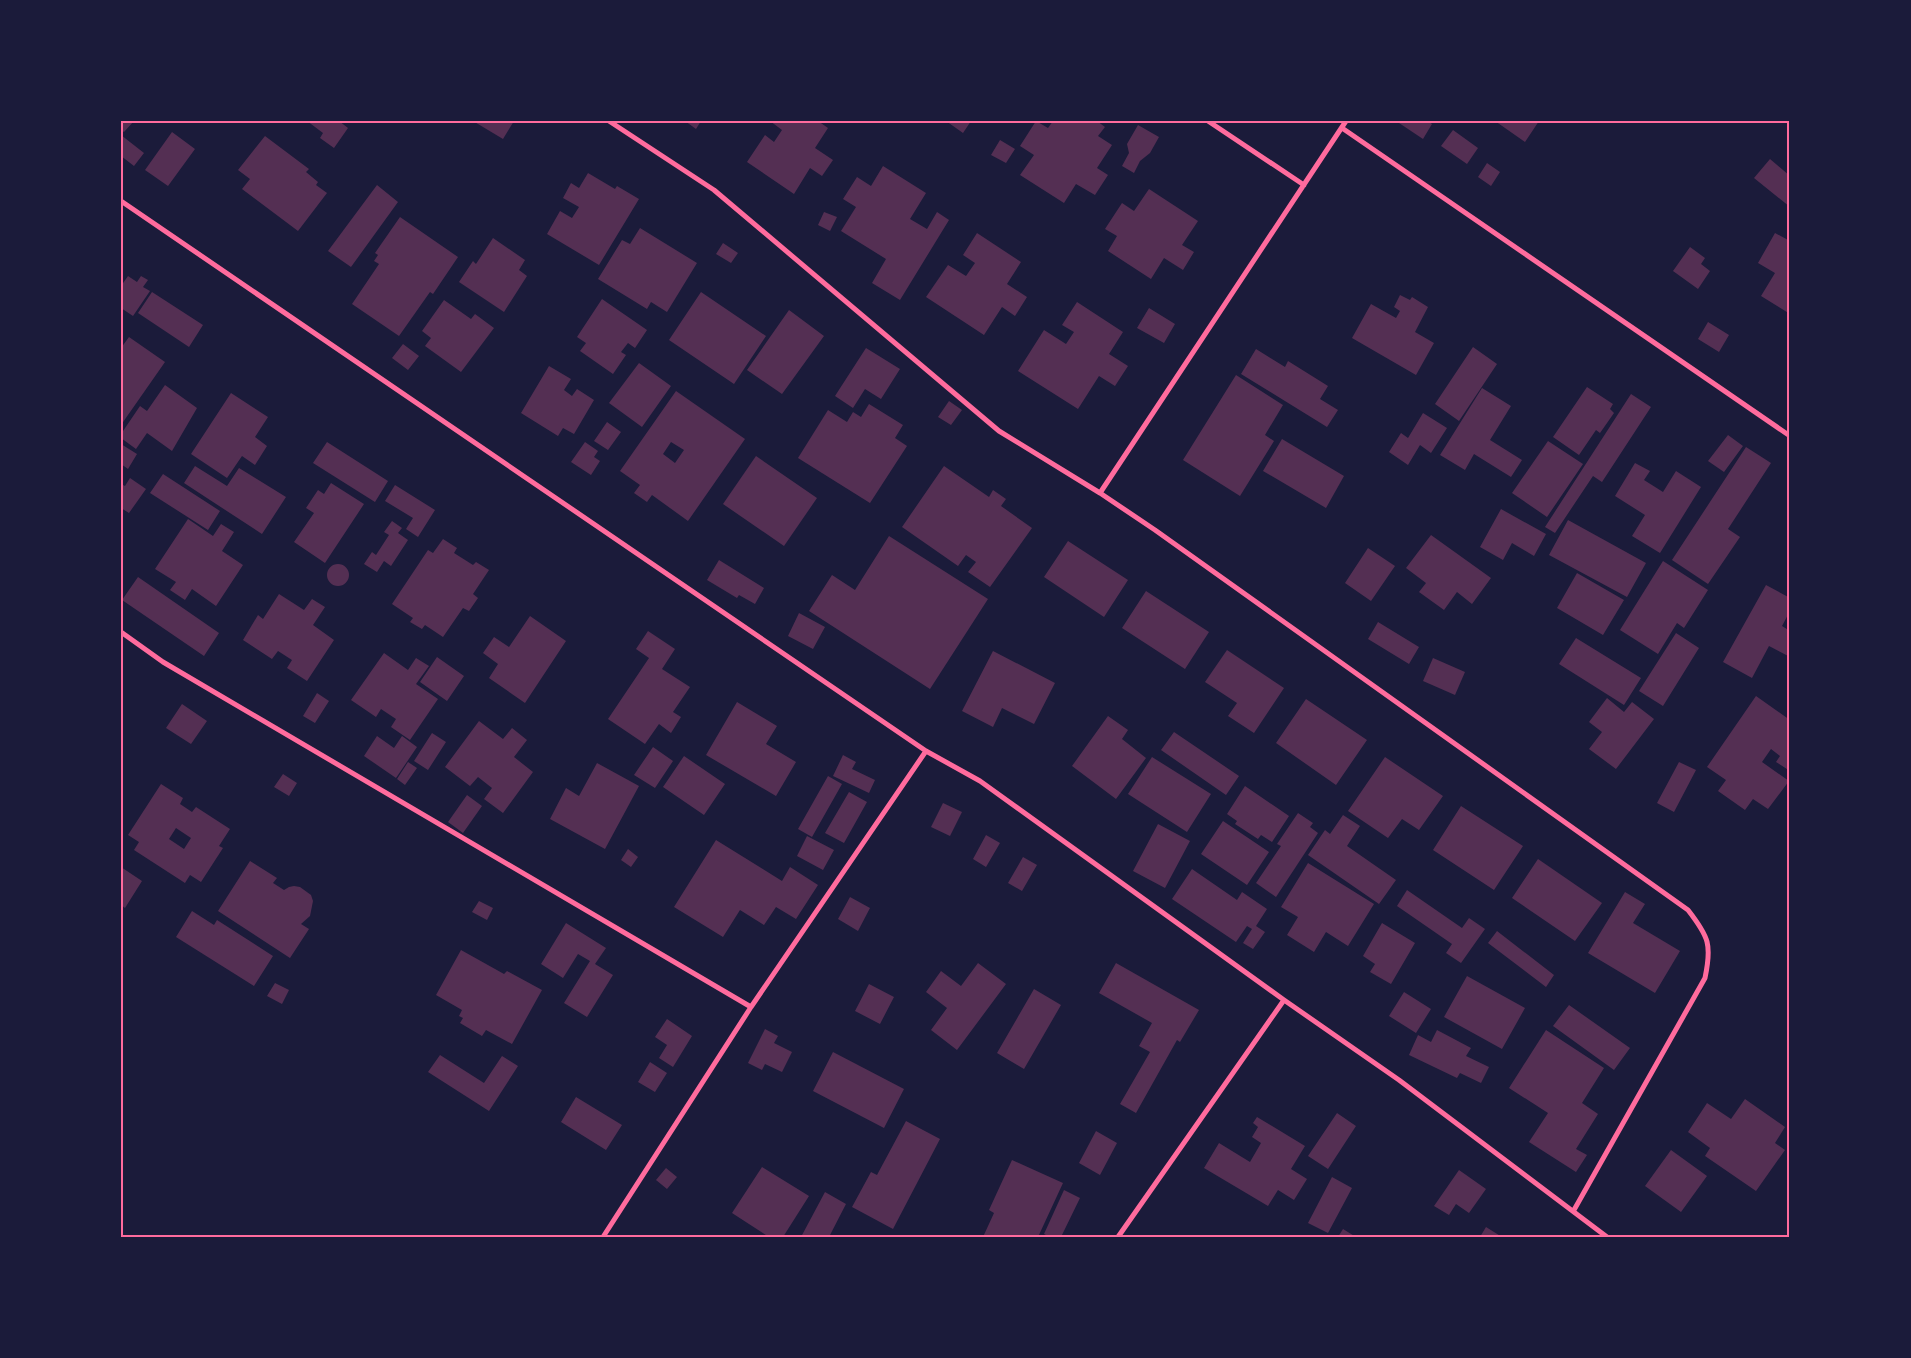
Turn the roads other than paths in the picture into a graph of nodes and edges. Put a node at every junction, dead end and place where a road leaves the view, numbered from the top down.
1 (609, 121) edge
2 (1208, 121) edge
3 (1346, 121) edge
4 (1342, 128) junction
5 (1304, 185) junction
6 (121, 200) edge
7 (1790, 436) edge
8 (1100, 493) junction
9 (121, 632) edge
10 (926, 750) junction
11 (1284, 1000) junction
12 (751, 1007) junction
13 (1574, 1210) junction
14 (603, 1237) edge
15 (1118, 1237) edge
16 (1607, 1237) edge

1 - 8 street
2 - 5 street
3 - 4 street
4 - 5 street
4 - 7 street
5 - 8 street
6 - 10 street
8 - 13 street
9 - 12 street
10 - 11 street
10 - 12 street
11 - 13 street
11 - 15 street
12 - 14 street
13 - 16 street

